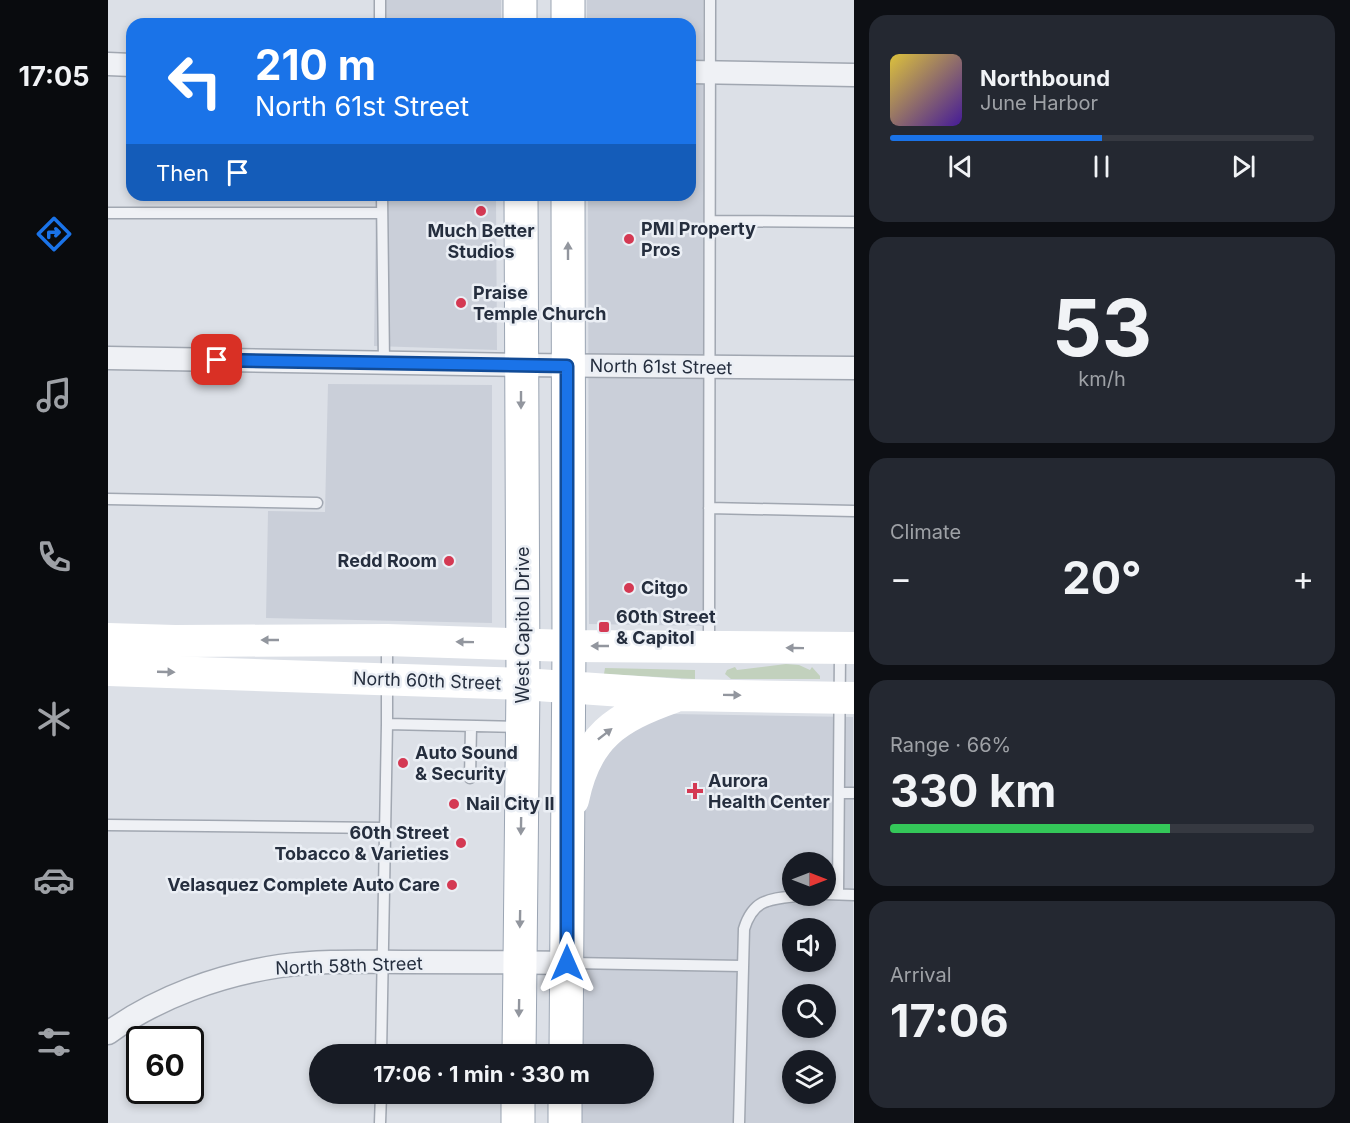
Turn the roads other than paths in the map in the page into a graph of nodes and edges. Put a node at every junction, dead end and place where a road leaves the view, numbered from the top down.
1 (380, 0) edge
2 (520, 0) edge
3 (568, 0) edge
4 (710, 0) edge
5 (380, 18) edge
6 (520, 18) edge
7 (568, 18) edge
8 (108, 64) edge
9 (126, 65) edge
10 (700, 72) edge
11 (854, 75) edge
12 (382, 201) edge
13 (521, 201) edge
14 (568, 201) edge
15 (108, 213) edge
16 (382, 213) junction
17 (710, 221) junction
18 (854, 222) edge
19 (108, 358) edge
20 (384, 363) junction
21 (521, 365) junction
22 (567, 366) junction
23 (710, 367) junction
24 (854, 369) edge
25 (108, 499) edge
26 (317, 503) dead end
27 (709, 508) junction
28 (854, 511) edge
29 (108, 639) edge
30 (387, 640) junction
31 (523, 643) junction
32 (569, 646) junction
33 (708, 646) junction
34 (847, 648) edge
35 (108, 670) edge
36 (387, 679) junction
37 (524, 684) junction
38 (568, 687) junction
39 (681, 694) junction
40 (846, 698) edge
41 (387, 724) junction
42 (471, 727) junction
43 (522, 728) junction
44 (470, 778) dead end
45 (839, 793) junction
46 (854, 793) edge
47 (108, 825) edge
48 (568, 825) junction
49 (385, 828) junction
50 (838, 894) joint
51 (854, 895) edge
52 (782, 899) edge
53 (382, 962) junction
54 (520, 962) junction
55 (567, 963) junction
56 (742, 966) junction
57 (108, 1033) edge
58 (381, 1044) edge
59 (519, 1044) edge
60 (566, 1044) edge
61 (381, 1104) edge
62 (518, 1104) edge
63 (565, 1104) edge
64 (380, 1123) edge
65 (518, 1123) edge
66 (565, 1123) edge
67 (739, 1123) edge

1 - 5 lane
2 - 6 main road
3 - 7 main road
4 - 10 lane
8 - 9 street
10 - 11 street
10 - 17 lane
12 - 16 lane
13 - 21 main road, West Capitol Drive
22 -> 14 main road
15 - 16 lane
16 - 20 lane
17 - 18 lane
17 - 23 lane
19 - 20 street, North 61st Street
20 - 21 street, North 61st Street
21 - 22 street, North 61st Street
21 -> 31 main road, West Capitol Drive
22 - 23 street, North 61st Street
22 - 32 main road
23 - 24 street, North 61st Street
23 - 27 lane
25 - 26 lane
27 - 28 lane
27 - 33 lane
30 -> 29 main road
31 -> 30 main road
30 - 36 lane
31 - 32 main road
31 - 37 main road, West Capitol Drive
33 -> 32 main road
32 - 38 main road
34 -> 33 main road
34 - 40 lane
35 -> 36 main road, North 60th Street
36 - 37 main road, North 60th Street
36 - 41 lane
37 - 38 main road, North 60th Street
37 - 43 main road, West Capitol Drive
38 - 39 main road, North 60th Street
38 - 48 main road
39 -> 40 main road, North 60th Street
48 -> 39 main road
40 - 45 lane
41 - 42 lane
41 - 49 lane
42 - 43 lane
42 - 44 lane
43 -> 54 main road, West Capitol Drive
45 - 46 lane
45 - 50 lane
47 - 49 lane
48 - 55 main road
49 - 53 lane
50 - 51 lane
52 - 56 lane
53 - 54 street, North 58th Street
53 - 57 street, North 58th Street
53 - 58 lane
54 - 55 street, North 58th Street
54 -> 59 main road, West Capitol Drive
55 - 56 lane
55 - 60 main road
56 - 67 lane
61 - 64 lane
62 - 65 main road
63 - 66 main road

